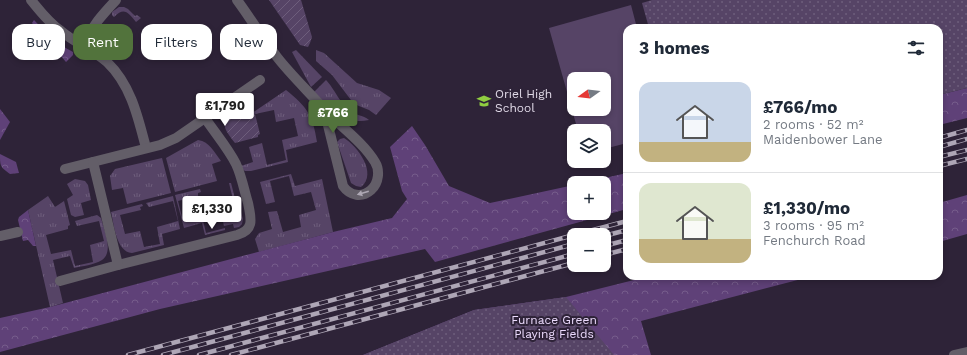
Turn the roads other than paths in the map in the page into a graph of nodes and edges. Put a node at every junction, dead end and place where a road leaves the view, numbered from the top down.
1 (31, 0) edge
2 (116, 0) edge
3 (237, 0) edge
4 (95, 24) edge
5 (73, 39) edge
6 (103, 60) edge
7 (260, 80) dead end
8 (324, 109) junction
9 (205, 118) junction
10 (146, 148) junction
11 (93, 162) junction
12 (65, 170) dead end
13 (18, 232) dead end
14 (0, 236) edge
15 (118, 265) junction
16 (60, 280) dead end
17 (967, 352) edge
18 (954, 355) edge

1 - 5 street
2 - 4 street
3 - 8 street
6 - 10 street
7 - 9 street
8 -> 8 street
9 - 10 street
9 - 15 street
10 - 11 street
11 - 12 street
11 - 15 street
13 - 14 street
15 - 16 street
17 - 18 street

